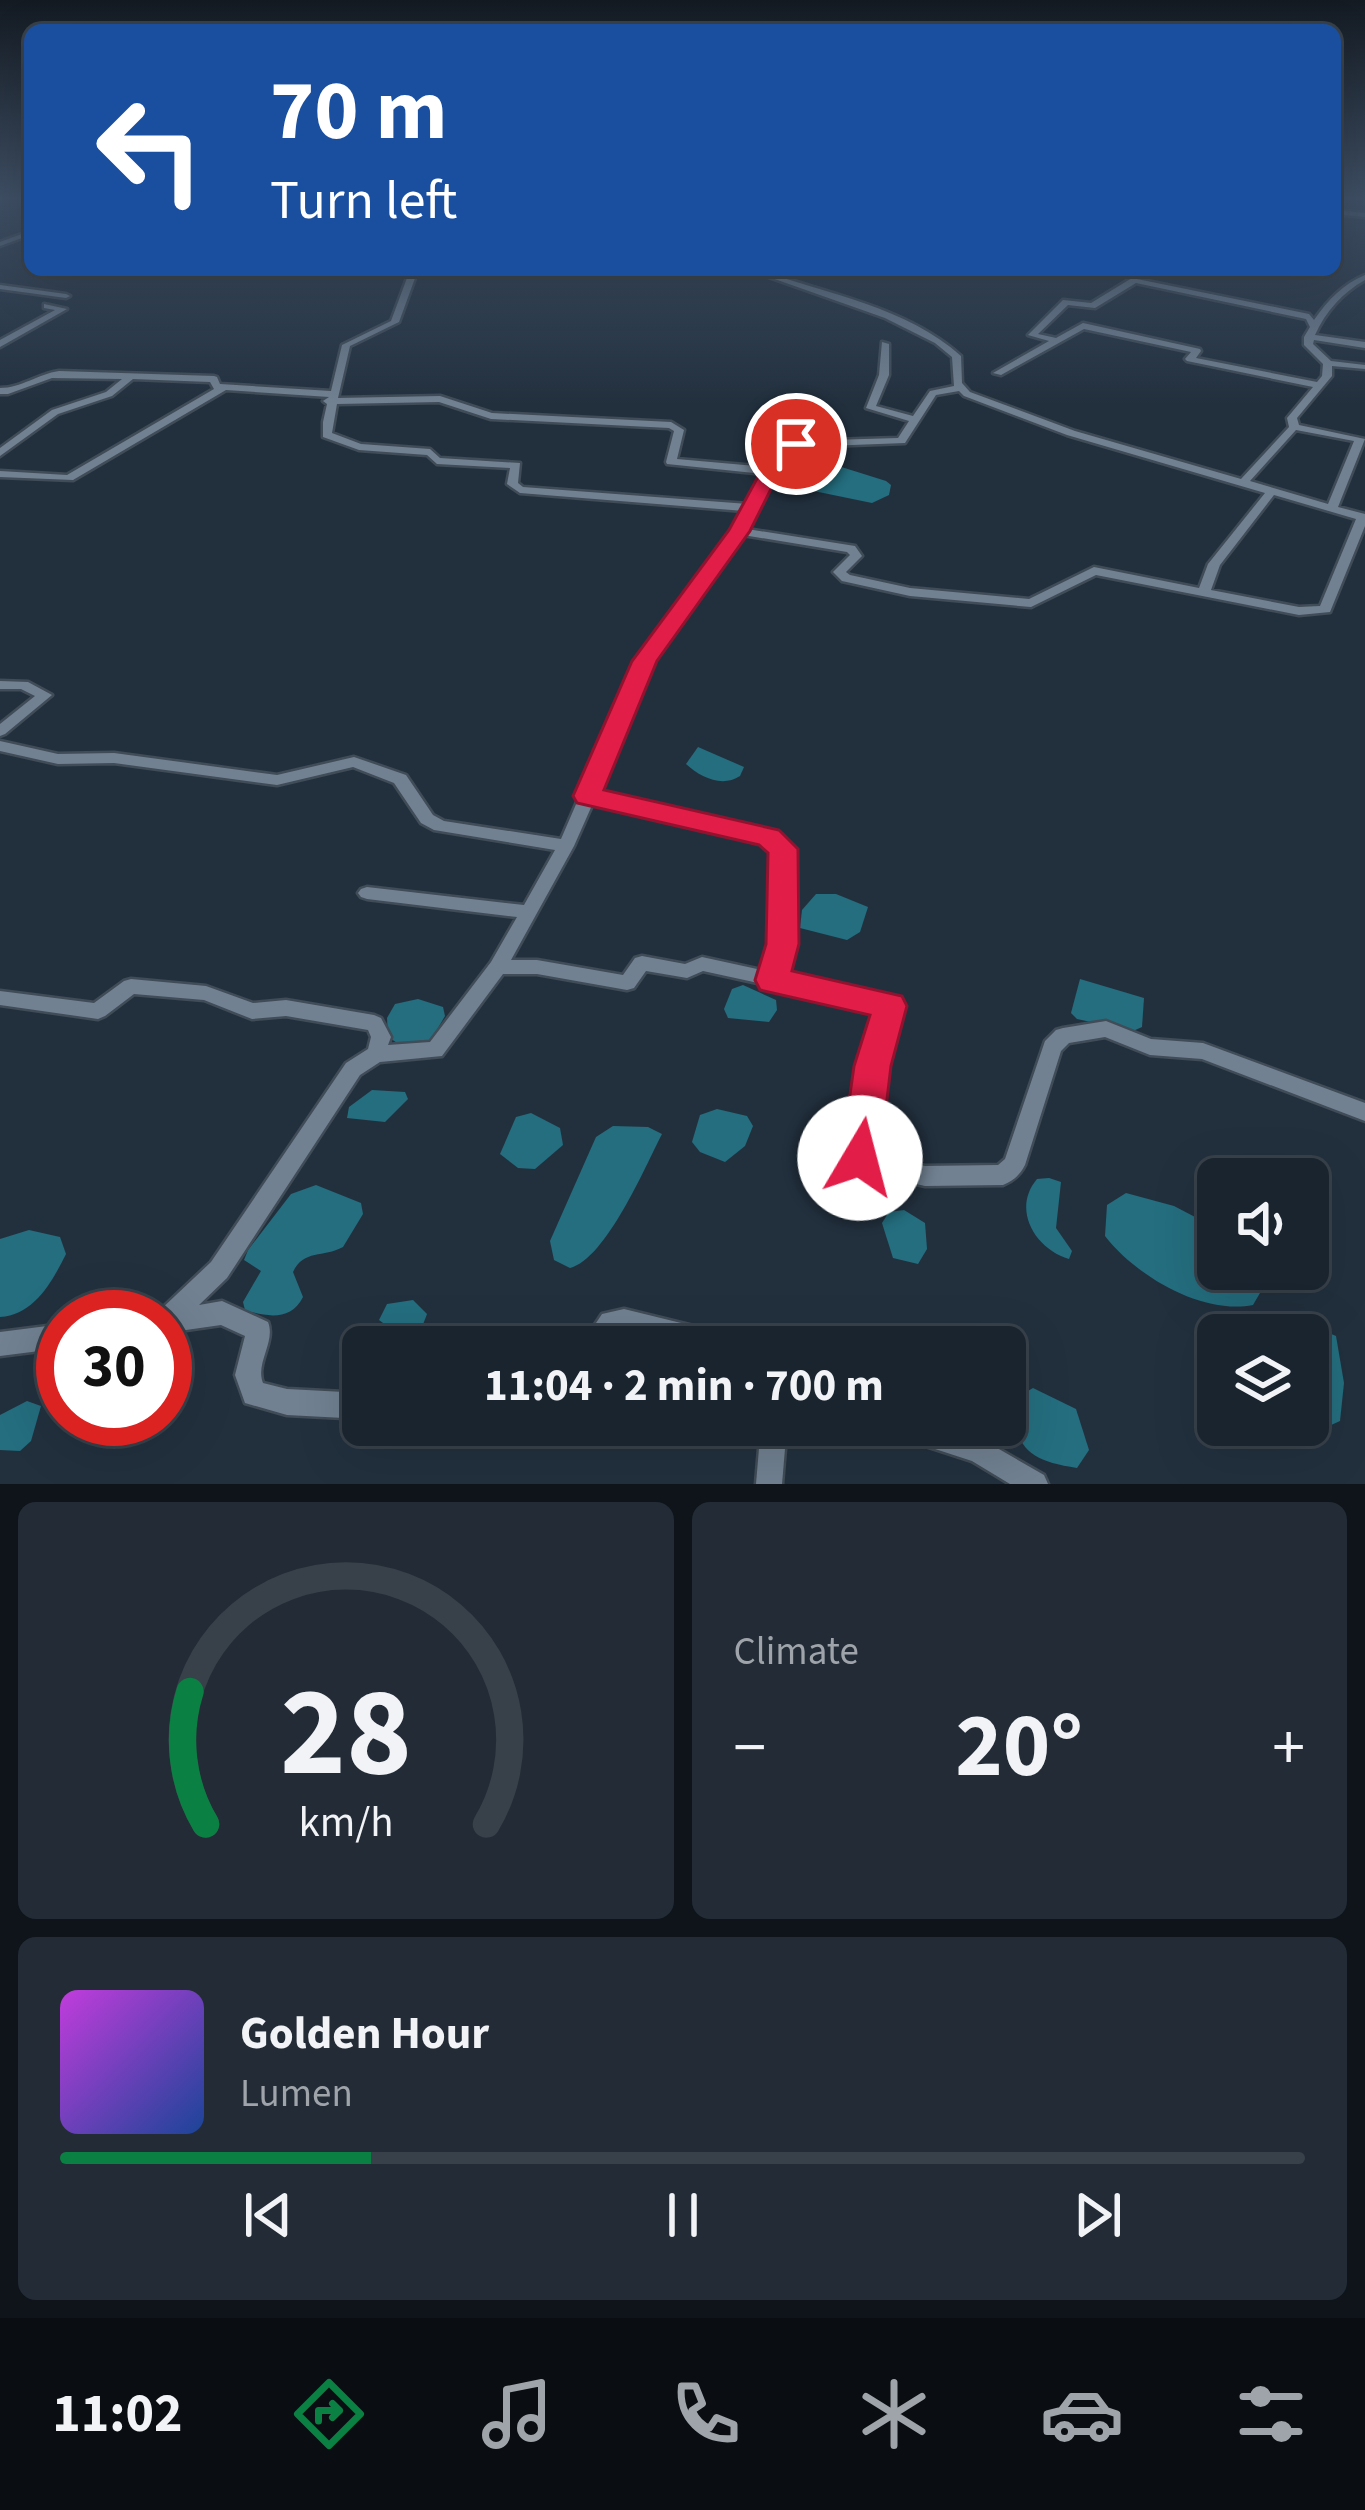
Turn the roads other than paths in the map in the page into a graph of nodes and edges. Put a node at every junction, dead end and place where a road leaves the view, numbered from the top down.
1 (412, 276) edge
2 (770, 276) edge
3 (1365, 277) edge
4 (0, 287) edge
5 (66, 296) dead end
6 (47, 306) dead end
7 (1313, 325) junction
8 (1309, 337) junction
9 (1059, 341) junction
10 (0, 344) edge
11 (885, 344) dead end
12 (1365, 348) edge
13 (1328, 363) junction
14 (1364, 367) edge
15 (998, 373) dead end
16 (130, 377) junction
17 (1365, 382) edge
18 (1316, 385) junction
19 (223, 388) junction
20 (949, 389) junction
21 (0, 392) edge
22 (329, 397) junction
23 (914, 419) junction
24 (1294, 427) junction
25 (1362, 439) edge
26 (0, 454) edge
27 (770, 471) junction
28 (0, 474) edge
29 (1242, 484) junction
30 (1271, 492) junction
31 (749, 508) junction
32 (1332, 508) junction
33 (1364, 518) edge
34 (740, 531) junction
35 (1204, 592) junction
36 (0, 685) edge
37 (0, 731) edge
38 (0, 746) edge
39 (587, 796) junction
40 (566, 846) junction
41 (367, 892) dead end
42 (526, 912) junction
43 (498, 967) junction
44 (772, 980) junction
45 (0, 998) edge
46 (376, 1054) junction
47 (1365, 1112) edge
48 (192, 1296) edge
49 (192, 1318) edge
50 (607, 1326) edge
51 (644, 1326) edge
52 (36, 1339) edge
53 (0, 1344) edge
54 (342, 1405) edge
55 (773, 1446) edge
56 (965, 1446) edge
57 (770, 1484) edge
58 (1035, 1484) edge

1 - 22 street
2 - 20 street
3 - 7 street
4 - 5 street
6 - 10 street
7 - 8 street
7 - 9 street
8 - 12 street
8 - 13 street
9 - 15 street
9 - 18 street
11 - 23 street
12 - 14 street
13 - 14 street
13 - 18 street
14 - 17 street
16 - 19 street
16 - 21 street
16 - 26 street
18 - 24 street
19 - 22 street
19 - 28 street
20 - 23 street
20 - 29 street
22 - 27 street
22 - 31 street
23 - 27 street
24 - 25 street
24 - 29 street
25 - 32 street
27 - 31 street
29 - 30 street
30 - 32 street
30 - 35 street
31 - 34 street
32 - 33 street
33 - 35 street
34 - 35 street
34 - 39 street
36 - 37 street
38 - 40 street
39 - 40 street
39 - 44 street
40 - 42 street
41 - 42 street
42 - 43 street
43 - 44 street
43 - 46 street
44 - 47 street
45 - 46 street
46 - 48 street
49 - 54 street
50 - 51 street
52 - 53 street
55 - 57 street
56 - 58 street

